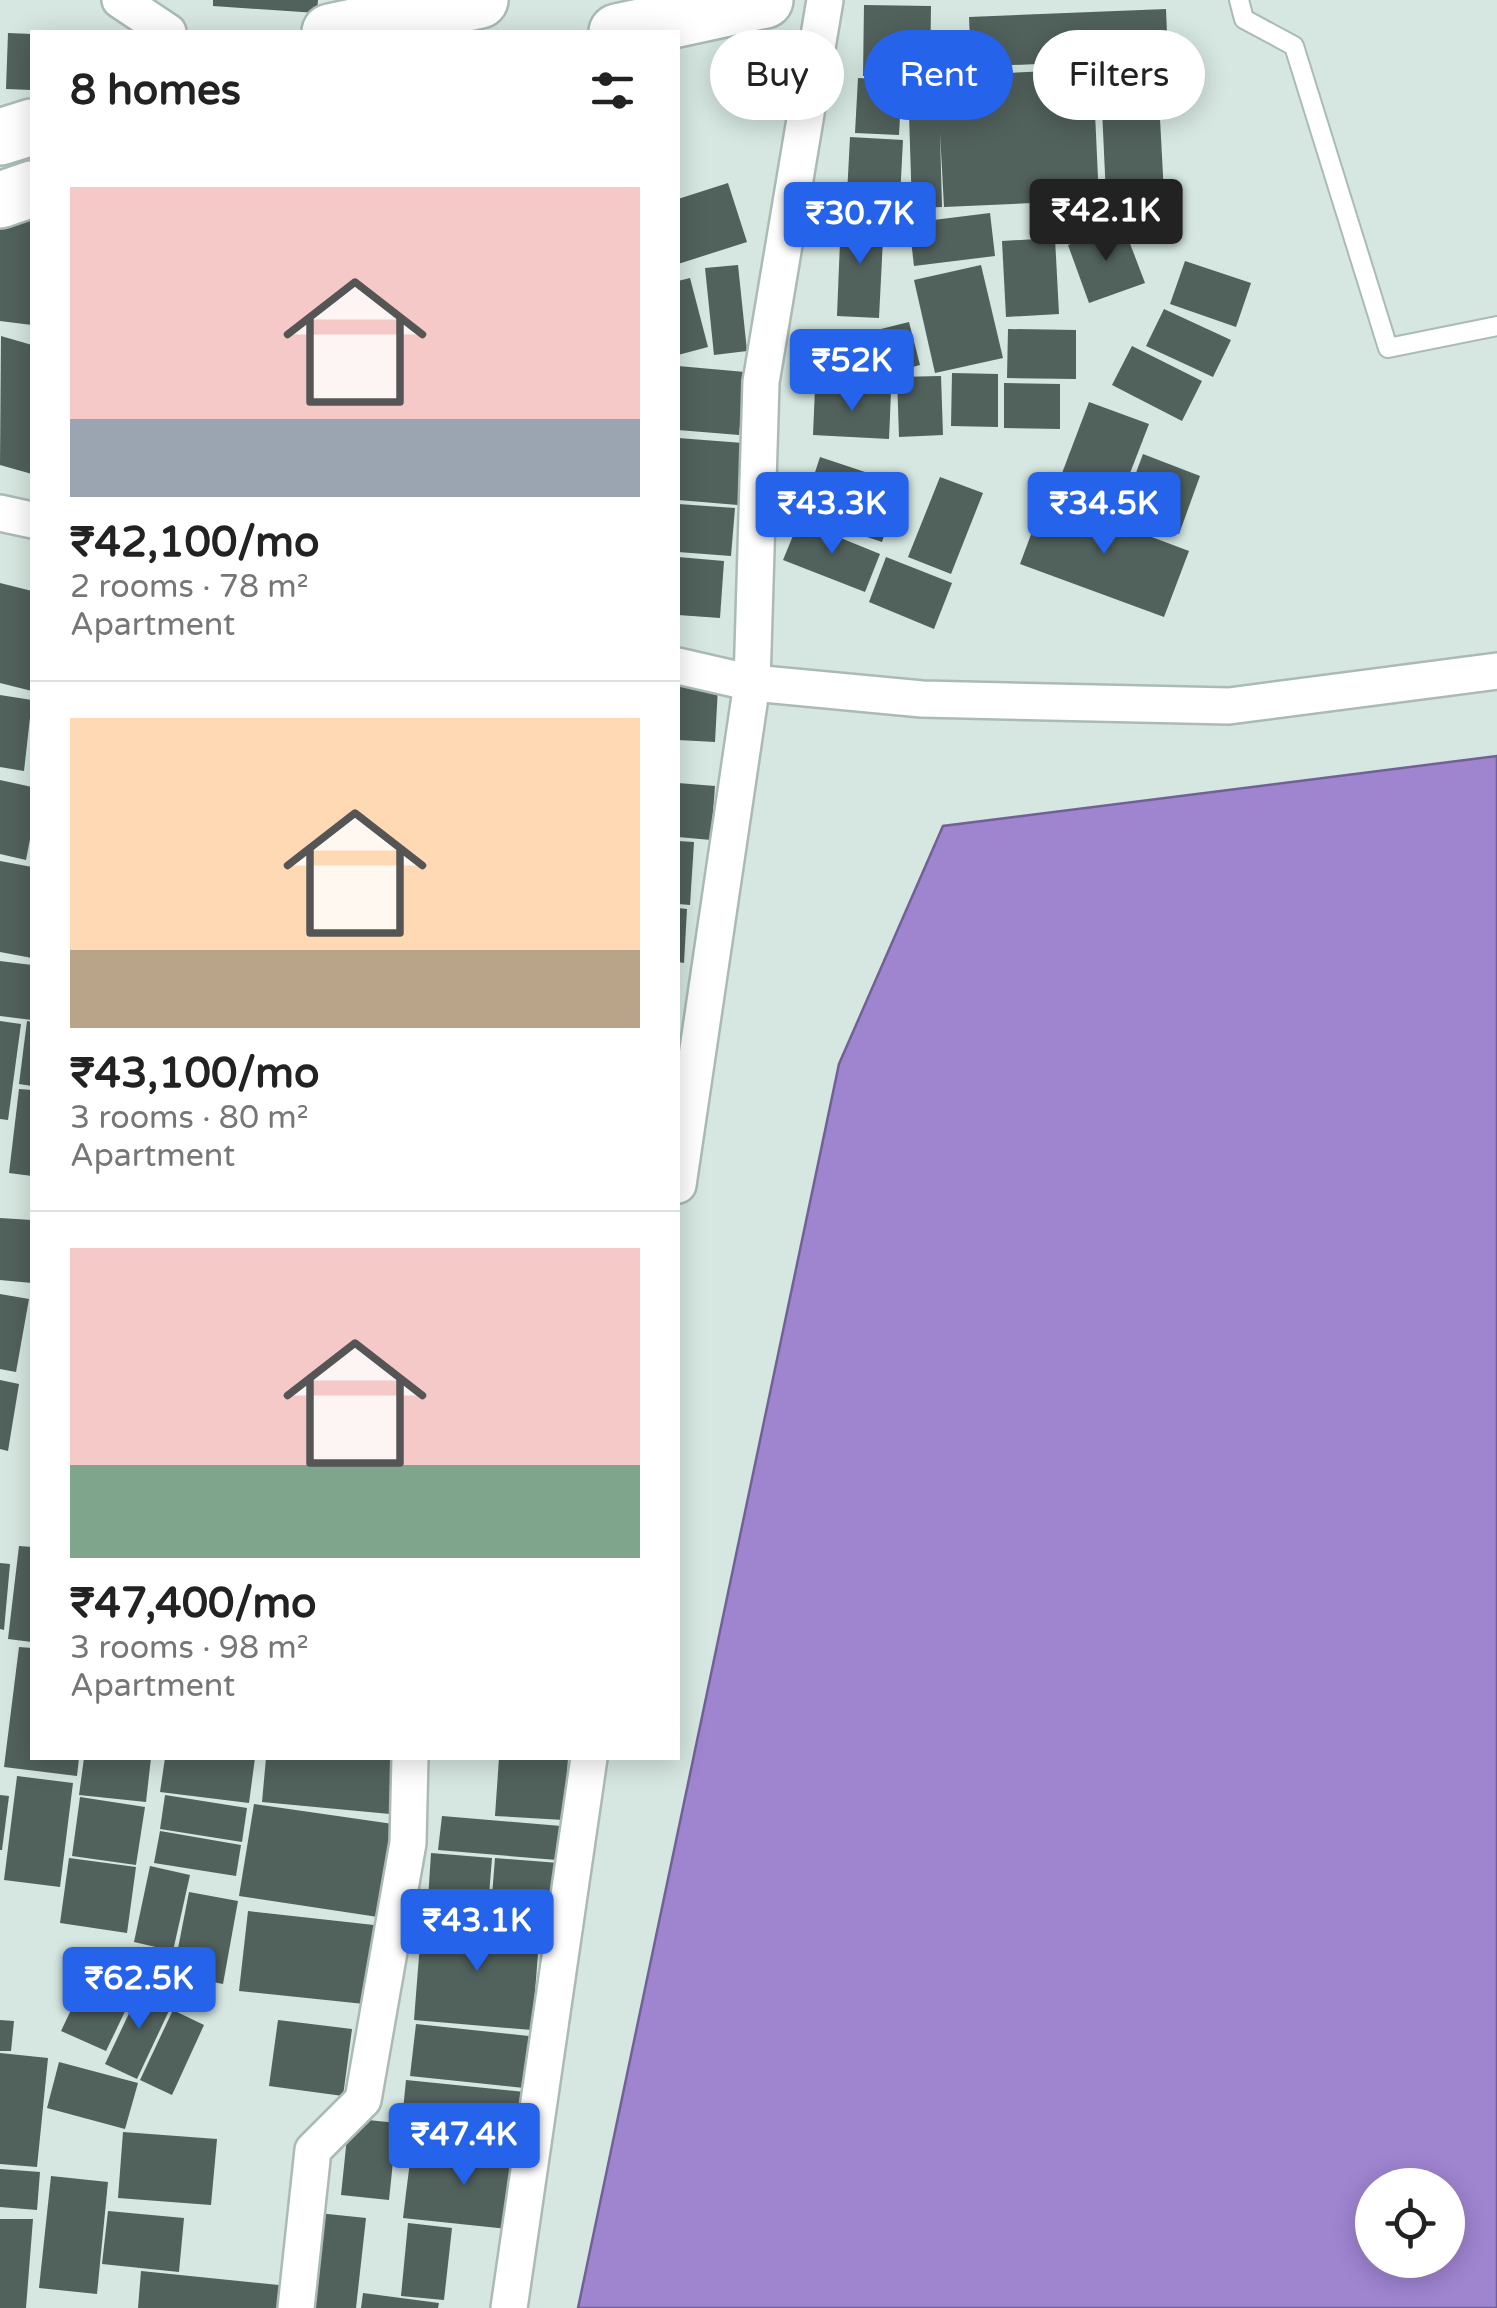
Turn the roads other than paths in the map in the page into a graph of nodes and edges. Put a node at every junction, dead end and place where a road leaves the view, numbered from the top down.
1 (120, 0) edge
2 (480, 0) edge
3 (765, 0) edge
4 (826, 0) edge
5 (1239, 0) edge
6 (338, 20) edge
7 (165, 30) edge
8 (625, 30) edge
9 (30, 128) edge
10 (0, 137) edge
11 (30, 189) edge
12 (0, 200) edge
13 (1497, 326) edge
14 (0, 513) edge
15 (30, 520) edge
16 (680, 666) edge
17 (1497, 671) edge
18 (752, 683) junction
19 (680, 1171) edge
20 (410, 1760) edge
21 (589, 1760) edge
22 (296, 2308) edge
23 (508, 2308) edge

1 - 7 street
2 - 6 main road
3 - 8 main road
4 - 18 street
5 - 13 lane
9 - 10 main road
11 - 12 main road
14 - 15 street
16 - 18 street
17 - 18 street
18 - 19 street
20 - 22 street
21 - 23 street

